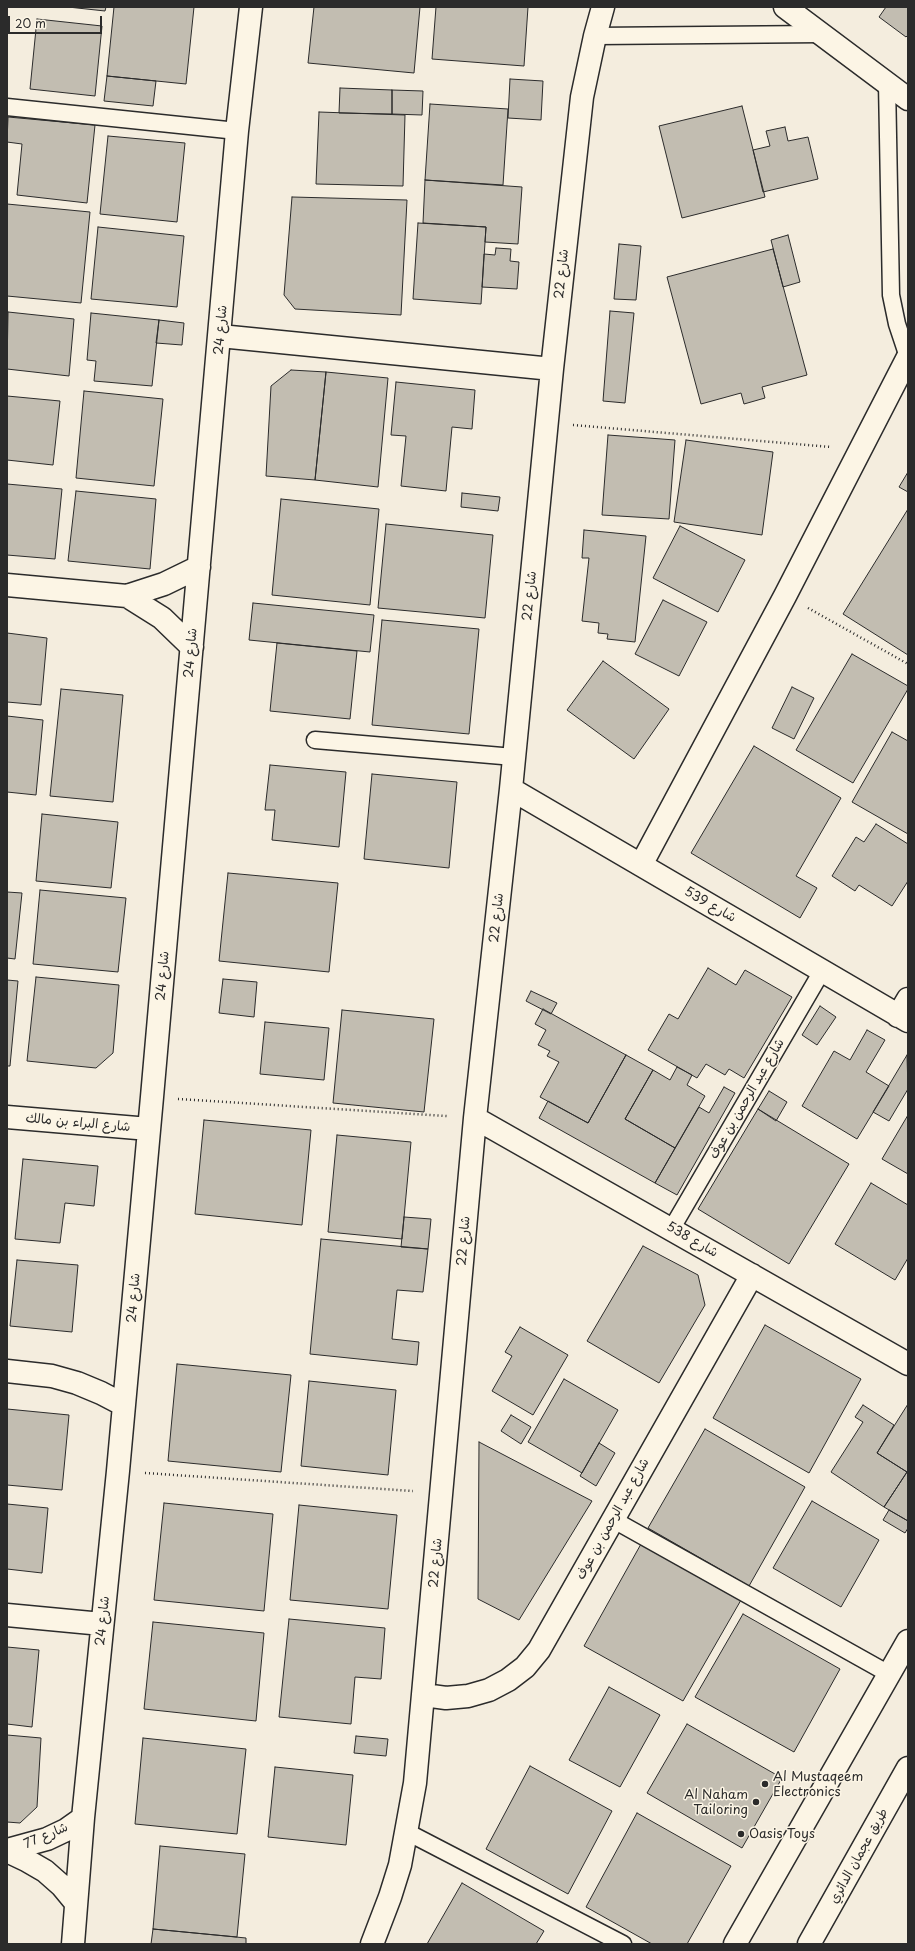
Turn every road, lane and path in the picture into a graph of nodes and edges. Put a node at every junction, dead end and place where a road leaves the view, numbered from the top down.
1 (251, 7) edge
2 (603, 7) edge
3 (785, 7) edge
4 (821, 34) junction
5 (594, 36) junction
6 (887, 83) junction
7 (908, 99) edge
8 (7, 107) edge
9 (237, 131) junction
10 (220, 336) junction
11 (908, 357) edge
12 (552, 369) junction
13 (547, 422) junction
14 (859, 450) junction
15 (199, 566) junction
16 (7, 585) edge
17 (127, 596) junction
18 (785, 596) junction
19 (192, 647) junction
20 (908, 664) edge
21 (315, 740) dead end
22 (514, 757) junction
23 (511, 789) junction
24 (641, 865) junction
25 (822, 971) junction
26 (905, 1012) edge
27 (152, 1097) junction
28 (7, 1117) edge
29 (475, 1118) junction
30 (149, 1129) junction
31 (672, 1228) junction
32 (752, 1275) junction
33 (908, 1364) edge
34 (7, 1370) edge
35 (124, 1405) junction
36 (118, 1471) junction
37 (442, 1493) junction
38 (612, 1519) junction
39 (7, 1615) edge
40 (102, 1624) junction
41 (908, 1640) edge
42 (889, 1674) junction
43 (424, 1695) junction
44 (908, 1768) edge
45 (83, 1818) junction
46 (407, 1832) junction
47 (7, 1851) edge
48 (76, 1902) junction
49 (73, 1944) edge
50 (372, 1944) edge
51 (622, 1944) edge
52 (735, 1944) edge
53 (809, 1944) edge

1 - 9 street, شارع 24
2 - 5 street, شارع 22
3 - 4 street
4 - 5 lane
4 - 6 street
5 - 12 street, شارع 22
6 - 7 street
6 - 11 lane
8 - 9 lane
9 - 10 street, شارع 24
10 - 12 street
10 - 15 street, شارع 24
11 - 14 street
12 - 13 street, شارع 22
13 - 14 path
13 - 22 street, شارع 22
14 - 18 street
15 - 17 street
15 - 19 street, شارع 24
16 - 17 street
17 - 19 street
18 - 20 path
18 - 24 street
19 - 27 street, شارع 24
21 - 22 lane
22 - 23 street, شارع 22
23 - 24 street, شارع 539
23 - 29 street, شارع 22
24 - 25 street, شارع 539
25 - 26 street, شارع 539
25 - 31 lane, شارع عبد الرحمن بن عوف
27 - 29 path
27 - 30 street, شارع 24
28 - 30 street, شارع البراء بن مالك
29 - 31 street, شارع 538
29 - 37 street, شارع 22
30 - 35 street, شارع 24
31 - 32 street, شارع 538
32 - 33 street, شارع 538
32 - 38 street, شارع عبد الرحمن بن عوف
34 - 35 street
35 - 36 street, شارع 24
36 - 37 path
36 - 40 street, شارع 24
37 - 43 street, شارع 22
38 - 42 lane
38 - 43 street, شارع عبد الرحمن بن عوف
39 - 40 street
40 - 45 street, شارع 24
41 - 42 street
42 - 52 street
43 - 46 street, شارع 22
44 - 53 street, طريق عجمان الدائري
45 - 47 street, شارع 77
45 - 48 street, شارع 24
46 - 50 street
46 - 51 lane
47 - 48 street, شارع 77
48 - 49 street, شارع 24

